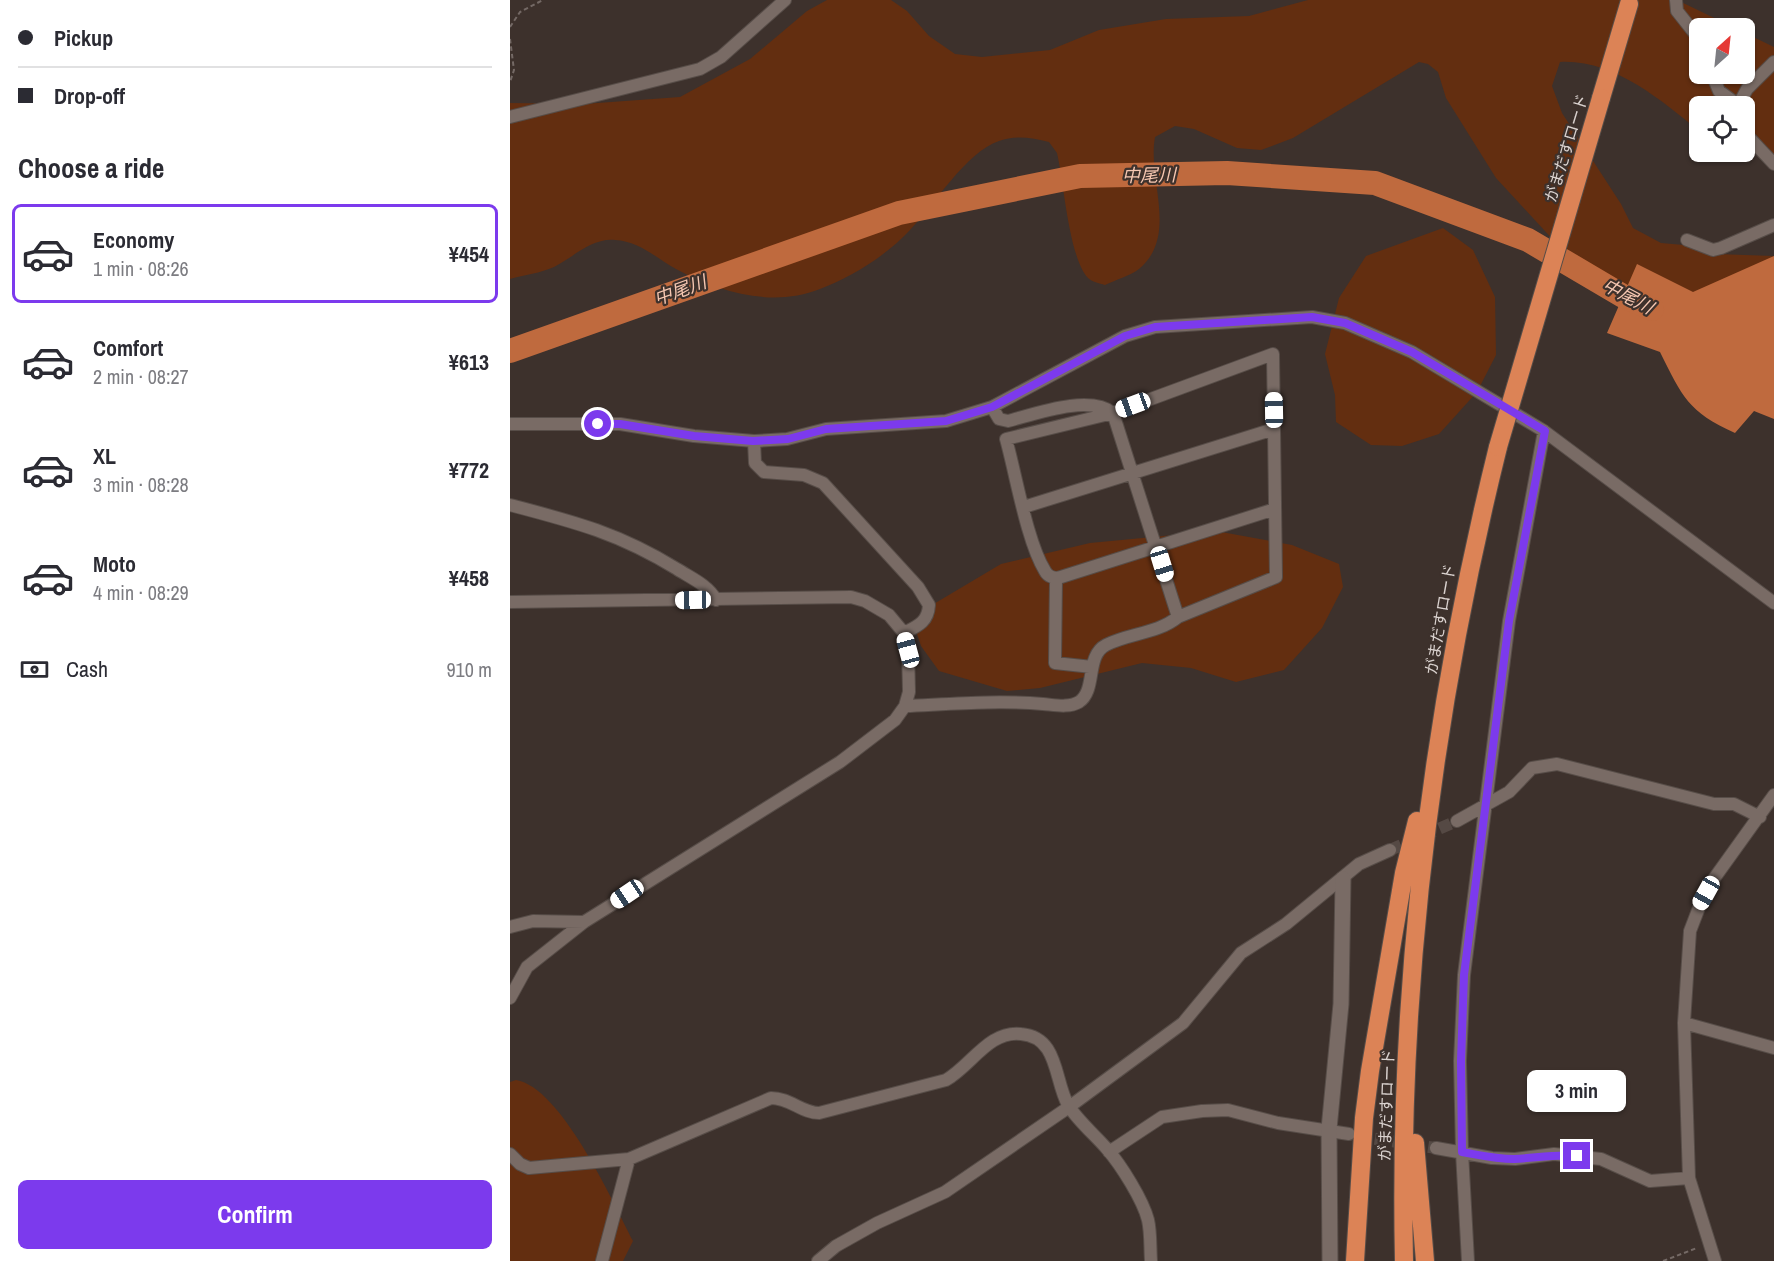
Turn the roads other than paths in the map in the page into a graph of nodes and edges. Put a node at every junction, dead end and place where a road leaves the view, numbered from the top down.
1 (784, 0) edge
2 (1676, 0) edge
3 (1629, 4) dead end
4 (1689, 26) edge
5 (1774, 62) edge
6 (1716, 84) edge
7 (1725, 96) edge
8 (1743, 96) edge
9 (510, 117) edge
10 (1755, 144) edge
11 (1774, 164) edge
12 (1774, 225) edge
13 (1687, 240) dead end
14 (992, 407) junction
15 (1113, 413) junction
16 (510, 424) edge
17 (1274, 429) junction
18 (1545, 431) junction
19 (753, 441) junction
20 (1133, 473) junction
21 (510, 506) edge
22 (1024, 507) junction
23 (1275, 509) junction
24 (1156, 547) junction
25 (1056, 578) junction
26 (716, 600) junction
27 (510, 602) edge
28 (1774, 603) edge
29 (1178, 618) junction
30 (904, 633) junction
31 (1092, 667) junction
32 (905, 706) junction
33 (1436, 749) junction
34 (1774, 795) edge
35 (1487, 806) junction
36 (1760, 817) junction
37 (1457, 821) tunnel mouth
38 (1390, 850) tunnel mouth
39 (1344, 879) junction
40 (584, 922) junction
41 (510, 927) edge
42 (510, 998) edge
43 (1684, 1023) junction
44 (1408, 1042) junction
45 (1774, 1048) edge
46 (1069, 1107) junction
47 (1329, 1129) junction
48 (1349, 1134) tunnel mouth
49 (1436, 1148) tunnel mouth
50 (1109, 1152) junction
51 (1462, 1152) junction
52 (510, 1154) edge
53 (629, 1159) junction
54 (1689, 1178) junction
55 (603, 1261) edge
56 (818, 1261) edge
57 (1151, 1261) edge
58 (1330, 1261) edge
59 (1355, 1261) edge
60 (1404, 1261) edge
61 (1425, 1261) edge
62 (1468, 1261) edge
63 (1715, 1261) edge

1 - 9 street
2 - 4 street
3 - 33 highway, がまだすロード, bridge
5 - 8 street
6 - 7 street
10 - 11 street
12 - 13 street
14 - 15 street
14 - 18 street
14 - 19 street
15 - 17 street
15 - 20 street
15 - 22 street
16 - 19 street
17 - 20 street
17 - 23 street
18 - 28 street
18 - 35 street
19 - 30 street
20 - 22 street
20 - 24 street
21 - 26 street
22 - 25 street
23 - 24 street
23 - 29 street
24 - 25 street
24 - 29 street
25 - 31 street
26 - 27 street
26 - 30 street
29 - 31 street
30 - 32 street
31 - 32 street
32 - 40 street
33 - 44 highway, がまだすロード
33 - 59 highway
34 - 36 street
35 - 36 street
35 - 37 street
35 - 51 street
36 - 43 street
38 - 39 street
39 - 46 street
39 - 47 street
40 - 41 street
40 - 42 street
43 - 45 street
43 - 54 street
44 - 60 highway, がまだすロード
44 - 61 highway
46 - 50 street
46 - 53 street
46 - 56 street
47 - 48 street
47 - 50 street
47 - 58 street
49 - 51 street
50 - 57 street
51 - 54 street
51 - 62 street
52 - 53 street
53 - 55 street
54 - 63 street

